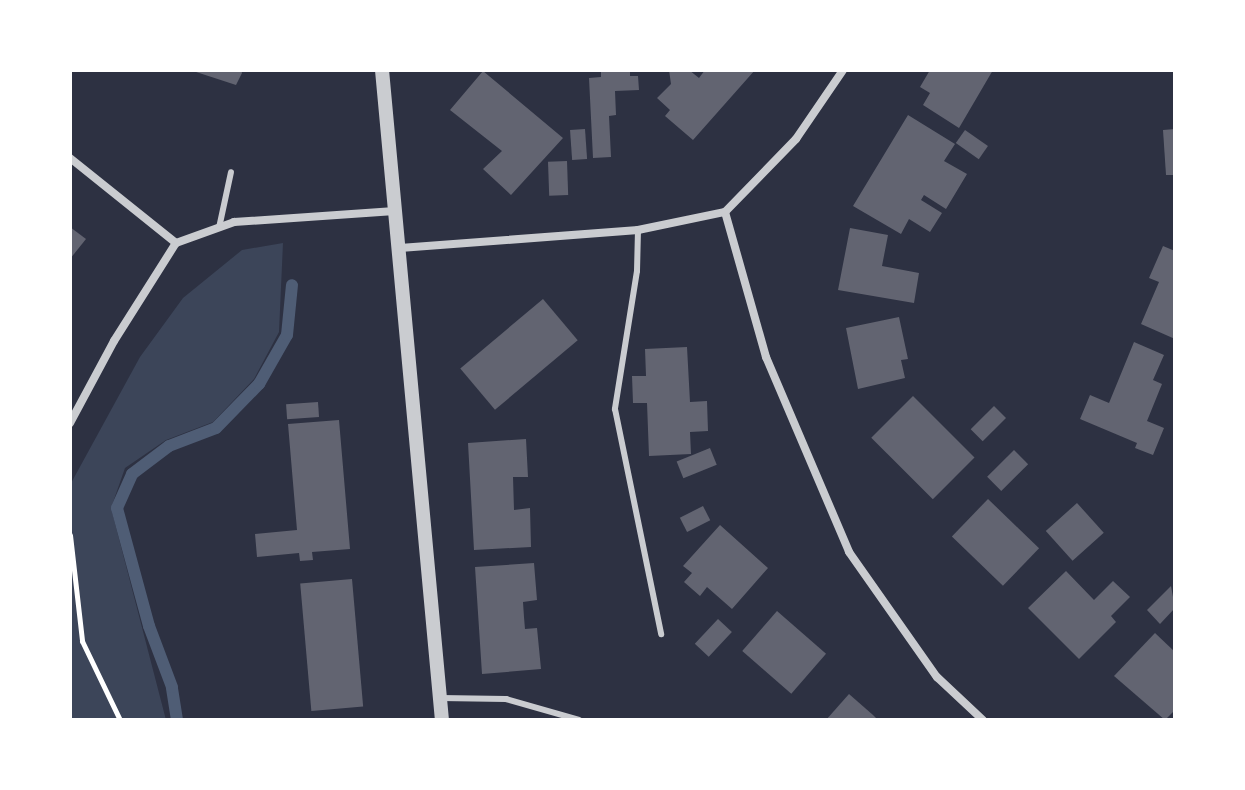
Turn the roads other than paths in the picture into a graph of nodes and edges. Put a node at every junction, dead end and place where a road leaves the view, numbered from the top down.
1 (382, 70) edge
2 (843, 70) edge
3 (70, 158) edge
4 (231, 172) dead end
5 (395, 211) junction
6 (725, 212) junction
7 (219, 228) junction
8 (638, 230) junction
9 (176, 243) junction
10 (400, 248) junction
11 (70, 423) edge
12 (661, 634) dead end
13 (441, 698) junction
14 (442, 720) edge
15 (579, 720) edge
16 (983, 720) edge

1 - 5 street
2 - 6 street
3 - 9 street
4 - 7 lane
5 - 7 street
5 - 10 street
6 - 8 street
6 - 16 street
7 - 9 street
8 - 10 street
8 - 12 lane
9 - 11 street
10 - 13 street
13 - 14 street
13 - 15 lane

